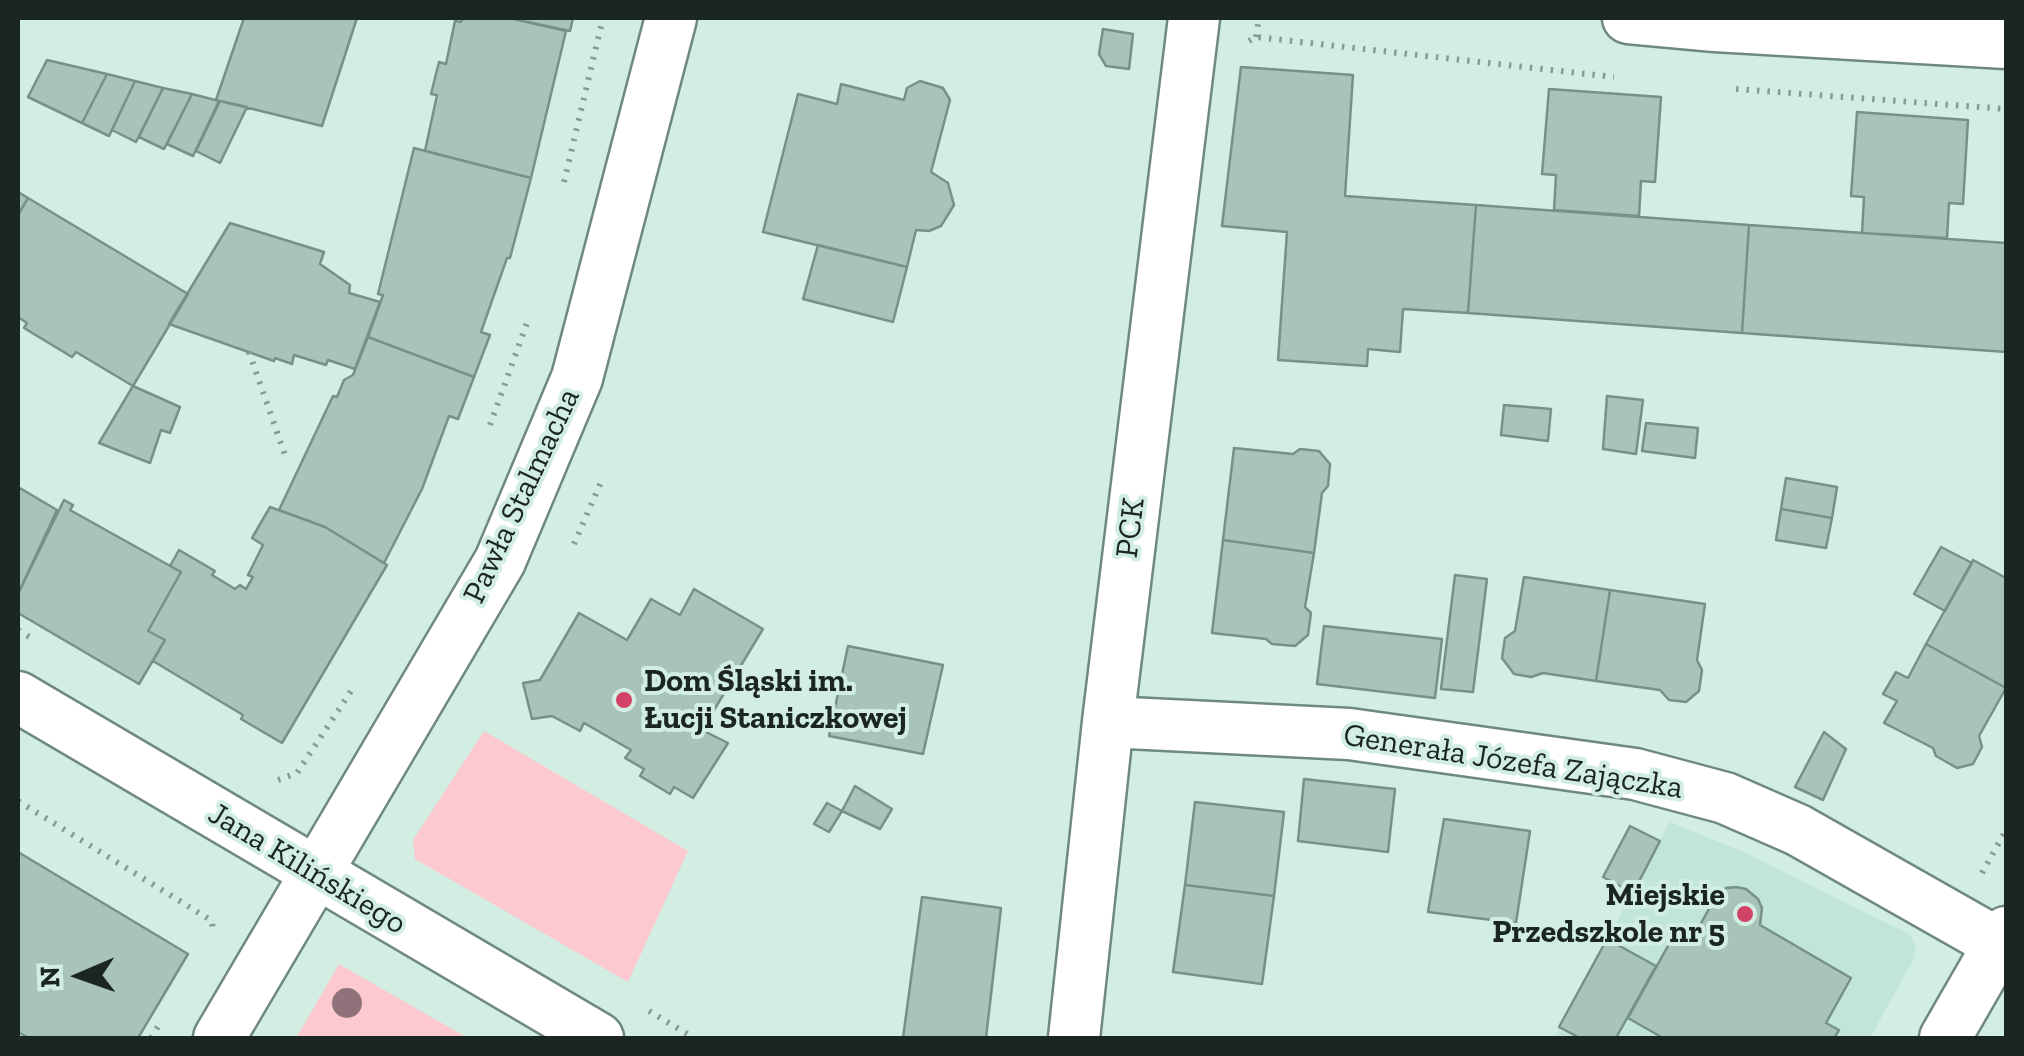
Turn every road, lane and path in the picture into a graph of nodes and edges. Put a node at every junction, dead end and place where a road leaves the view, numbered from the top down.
1 (603, 18) edge
2 (671, 18) edge
3 (1194, 18) edge
4 (1259, 18) edge
5 (1628, 18) edge
6 (1716, 22) edge
7 (1256, 37) junction
8 (2006, 42) edge
9 (1240, 46) dead end
10 (1632, 79) dead end
11 (1726, 88) dead end
12 (2006, 109) edge
13 (562, 188) dead end
14 (529, 319) dead end
15 (248, 352) dead end
16 (489, 426) dead end
17 (286, 455) dead end
18 (606, 466) dead end
19 (570, 552) dead end
20 (18, 630) edge
21 (51, 650) dead end
22 (358, 680) dead end
23 (18, 697) edge
24 (1108, 722) junction
25 (266, 778) dead end
26 (18, 801) edge
27 (316, 875) junction
28 (212, 933) dead end
29 (2003, 938) edge
30 (169, 1008) dead end
31 (643, 1008) dead end
32 (151, 1038) edge
33 (220, 1038) edge
34 (598, 1038) edge
35 (694, 1038) edge
36 (1074, 1038) edge
37 (1945, 1038) edge

1 - 13 path
2 - 27 street, Pawła Stalmacha
3 - 24 street, PCK
4 - 7 path
5 - 6 street
6 - 8 street
7 - 9 path
7 - 10 path
11 - 12 path
14 - 16 path
15 - 17 path
18 - 19 path
20 - 21 path
22 - 25 path
23 - 27 street, Jana Kilińskiego
24 - 29 street, Generała Józefa Zajączka
24 - 36 street, PCK
26 - 28 path
27 - 33 street, Pawła Stalmacha
27 - 34 street, Jana Kilińskiego
29 - 37 street
30 - 32 path
31 - 35 path

